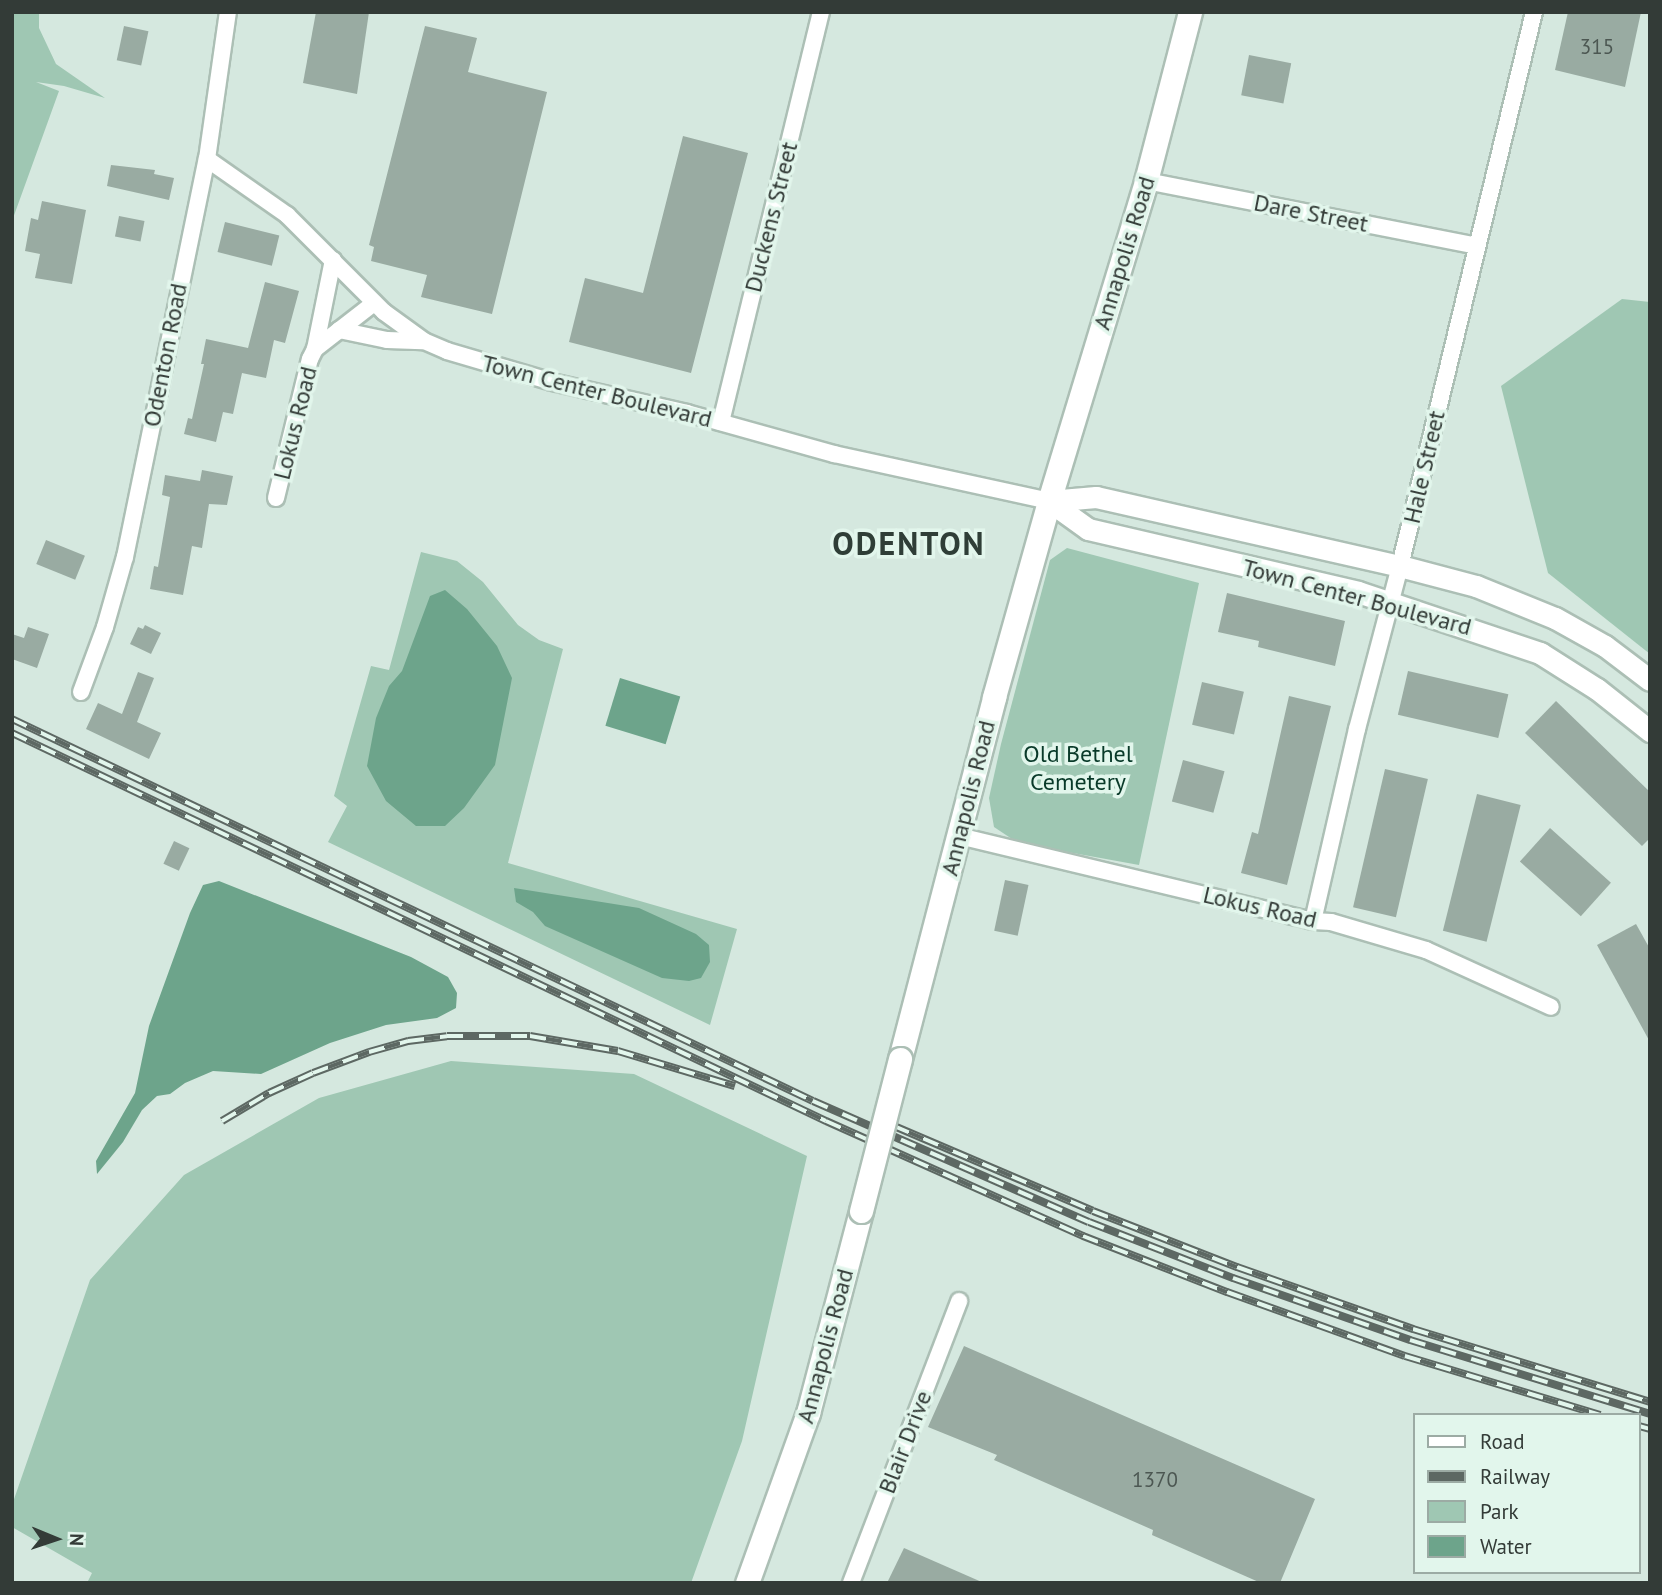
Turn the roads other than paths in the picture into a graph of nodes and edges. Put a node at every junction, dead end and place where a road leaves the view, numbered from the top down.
1 (228, 12) edge
2 (821, 12) edge
3 (1190, 12) edge
4 (1534, 12) edge
5 (206, 159) junction
6 (1146, 181) junction
7 (1477, 246) junction
8 (333, 260) junction
9 (374, 303) junction
10 (339, 330) junction
11 (424, 341) junction
12 (315, 349) junction
13 (721, 422) junction
14 (276, 498) dead end
15 (1049, 501) junction
16 (1400, 566) junction
17 (1390, 602) junction
18 (1650, 680) edge
19 (81, 692) dead end
20 (1650, 731) edge
21 (959, 836) junction
22 (1313, 921) junction
23 (1552, 1007) dead end
24 (959, 1301) dead end
25 (747, 1583) edge
26 (851, 1583) edge

1 - 5 street, Odenton Road
2 - 13 street, Duckens Street
3 - 6 main road, Annapolis Road
4 - 7 street, Hale Street
5 - 8 street, Town Center Boulevard
5 - 19 street, Odenton Road
6 - 7 street, Dare Street
6 - 15 main road, Annapolis Road
7 - 16 street, Hale Street
8 - 9 street, Town Center Boulevard
8 - 12 street, Lokus Road
9 - 10 street, Lokus Road
9 - 11 street, Town Center Boulevard
10 - 11 street
10 - 12 street, Lokus Road
11 - 13 street, Town Center Boulevard
12 - 14 street, Lokus Road
13 - 15 street, Town Center Boulevard
15 - 16 street, Town Center Boulevard
15 - 17 street, Town Center Boulevard
15 - 21 main road, Annapolis Road
16 - 17 street, Hale Street
16 - 18 street, Town Center Boulevard
17 - 20 street, Town Center Boulevard
17 - 22 street, Hale Street
21 - 22 street, Lokus Road
21 - 25 main road, Annapolis Road, bridge
22 - 23 street, Lokus Road
24 - 26 street, Blair Drive

